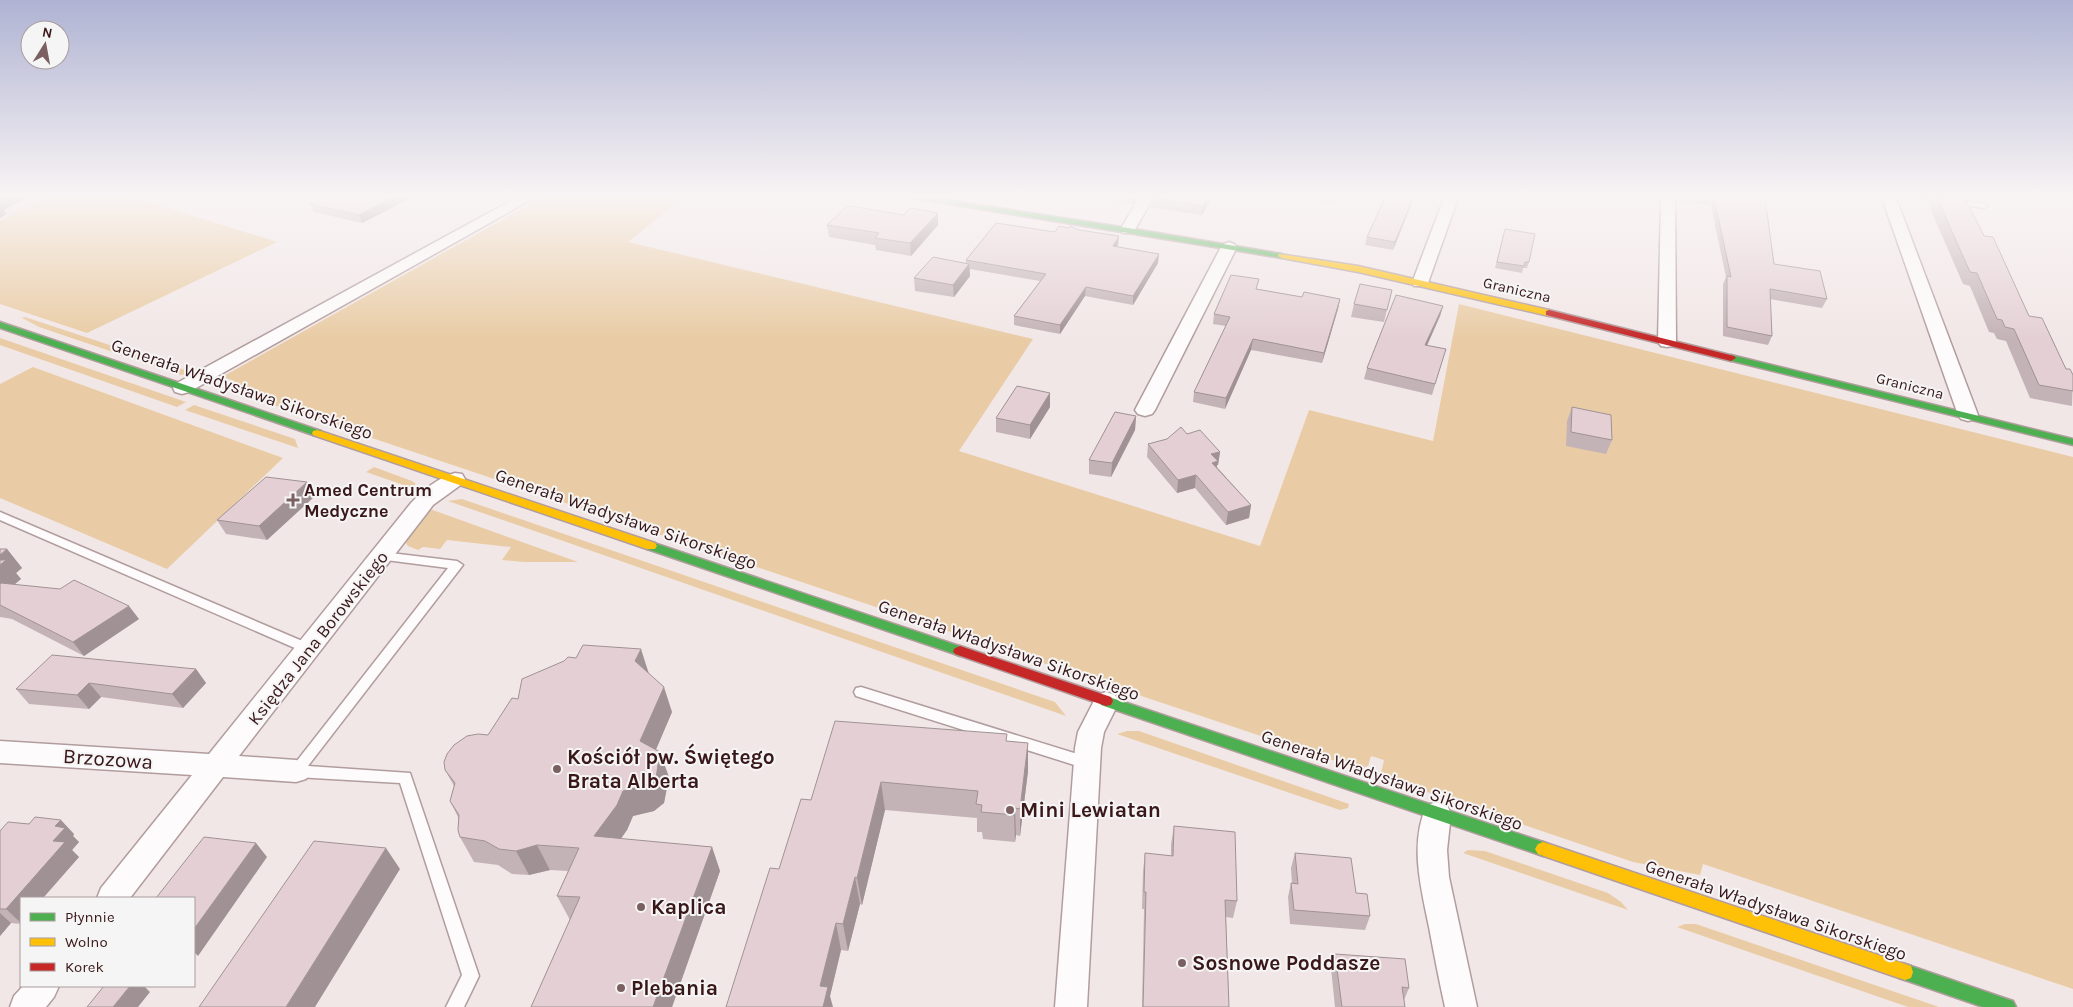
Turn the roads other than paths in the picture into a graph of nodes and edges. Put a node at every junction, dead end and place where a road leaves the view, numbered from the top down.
1 (442, 245) edge
2 (1217, 245) edge
3 (1434, 245) edge
4 (1668, 245) edge
5 (1906, 245) edge
6 (1229, 247) junction
7 (1420, 283) junction
8 (0, 325) edge
9 (1667, 342) junction
10 (182, 388) junction
11 (1145, 410) dead end
12 (1968, 416) junction
13 (2073, 442) edge
14 (455, 479) junction
15 (0, 516) edge
16 (382, 556) junction
17 (309, 649) junction
18 (861, 692) dead end
19 (1106, 702) junction
20 (0, 752) edge
21 (1087, 763) junction
22 (217, 767) junction
23 (296, 770) junction
24 (1437, 814) junction
25 (113, 897) edge
26 (42, 987) edge
27 (26, 1007) edge
28 (456, 1007) edge
29 (1071, 1007) edge
30 (1461, 1007) edge
31 (2007, 1007) edge

1 - 10 street
2 - 6 street, Graniczna
3 - 7 street
4 - 9 street
5 - 12 street
6 - 7 street, Graniczna
6 - 11 street
7 - 9 street, Graniczna
8 - 10 street, Generała Władysława Sikorskiego
9 - 12 street, Graniczna
10 - 14 street, Generała Władysława Sikorskiego
12 - 13 street, Graniczna
14 - 16 street, Księdza Jana Borowskiego
14 - 19 street, Generała Władysława Sikorskiego
15 - 17 lane
16 - 17 street, Księdza Jana Borowskiego
16 - 23 lane
17 - 22 street, Księdza Jana Borowskiego
18 - 21 lane
19 - 21 street
19 - 24 street, Generała Władysława Sikorskiego
20 - 22 street, Brzozowa
21 - 29 street
22 - 23 street, Brzozowa
22 - 25 street, Księdza Jana Borowskiego
23 - 28 lane
24 - 30 street
24 - 31 street, Generała Władysława Sikorskiego
26 - 27 street

